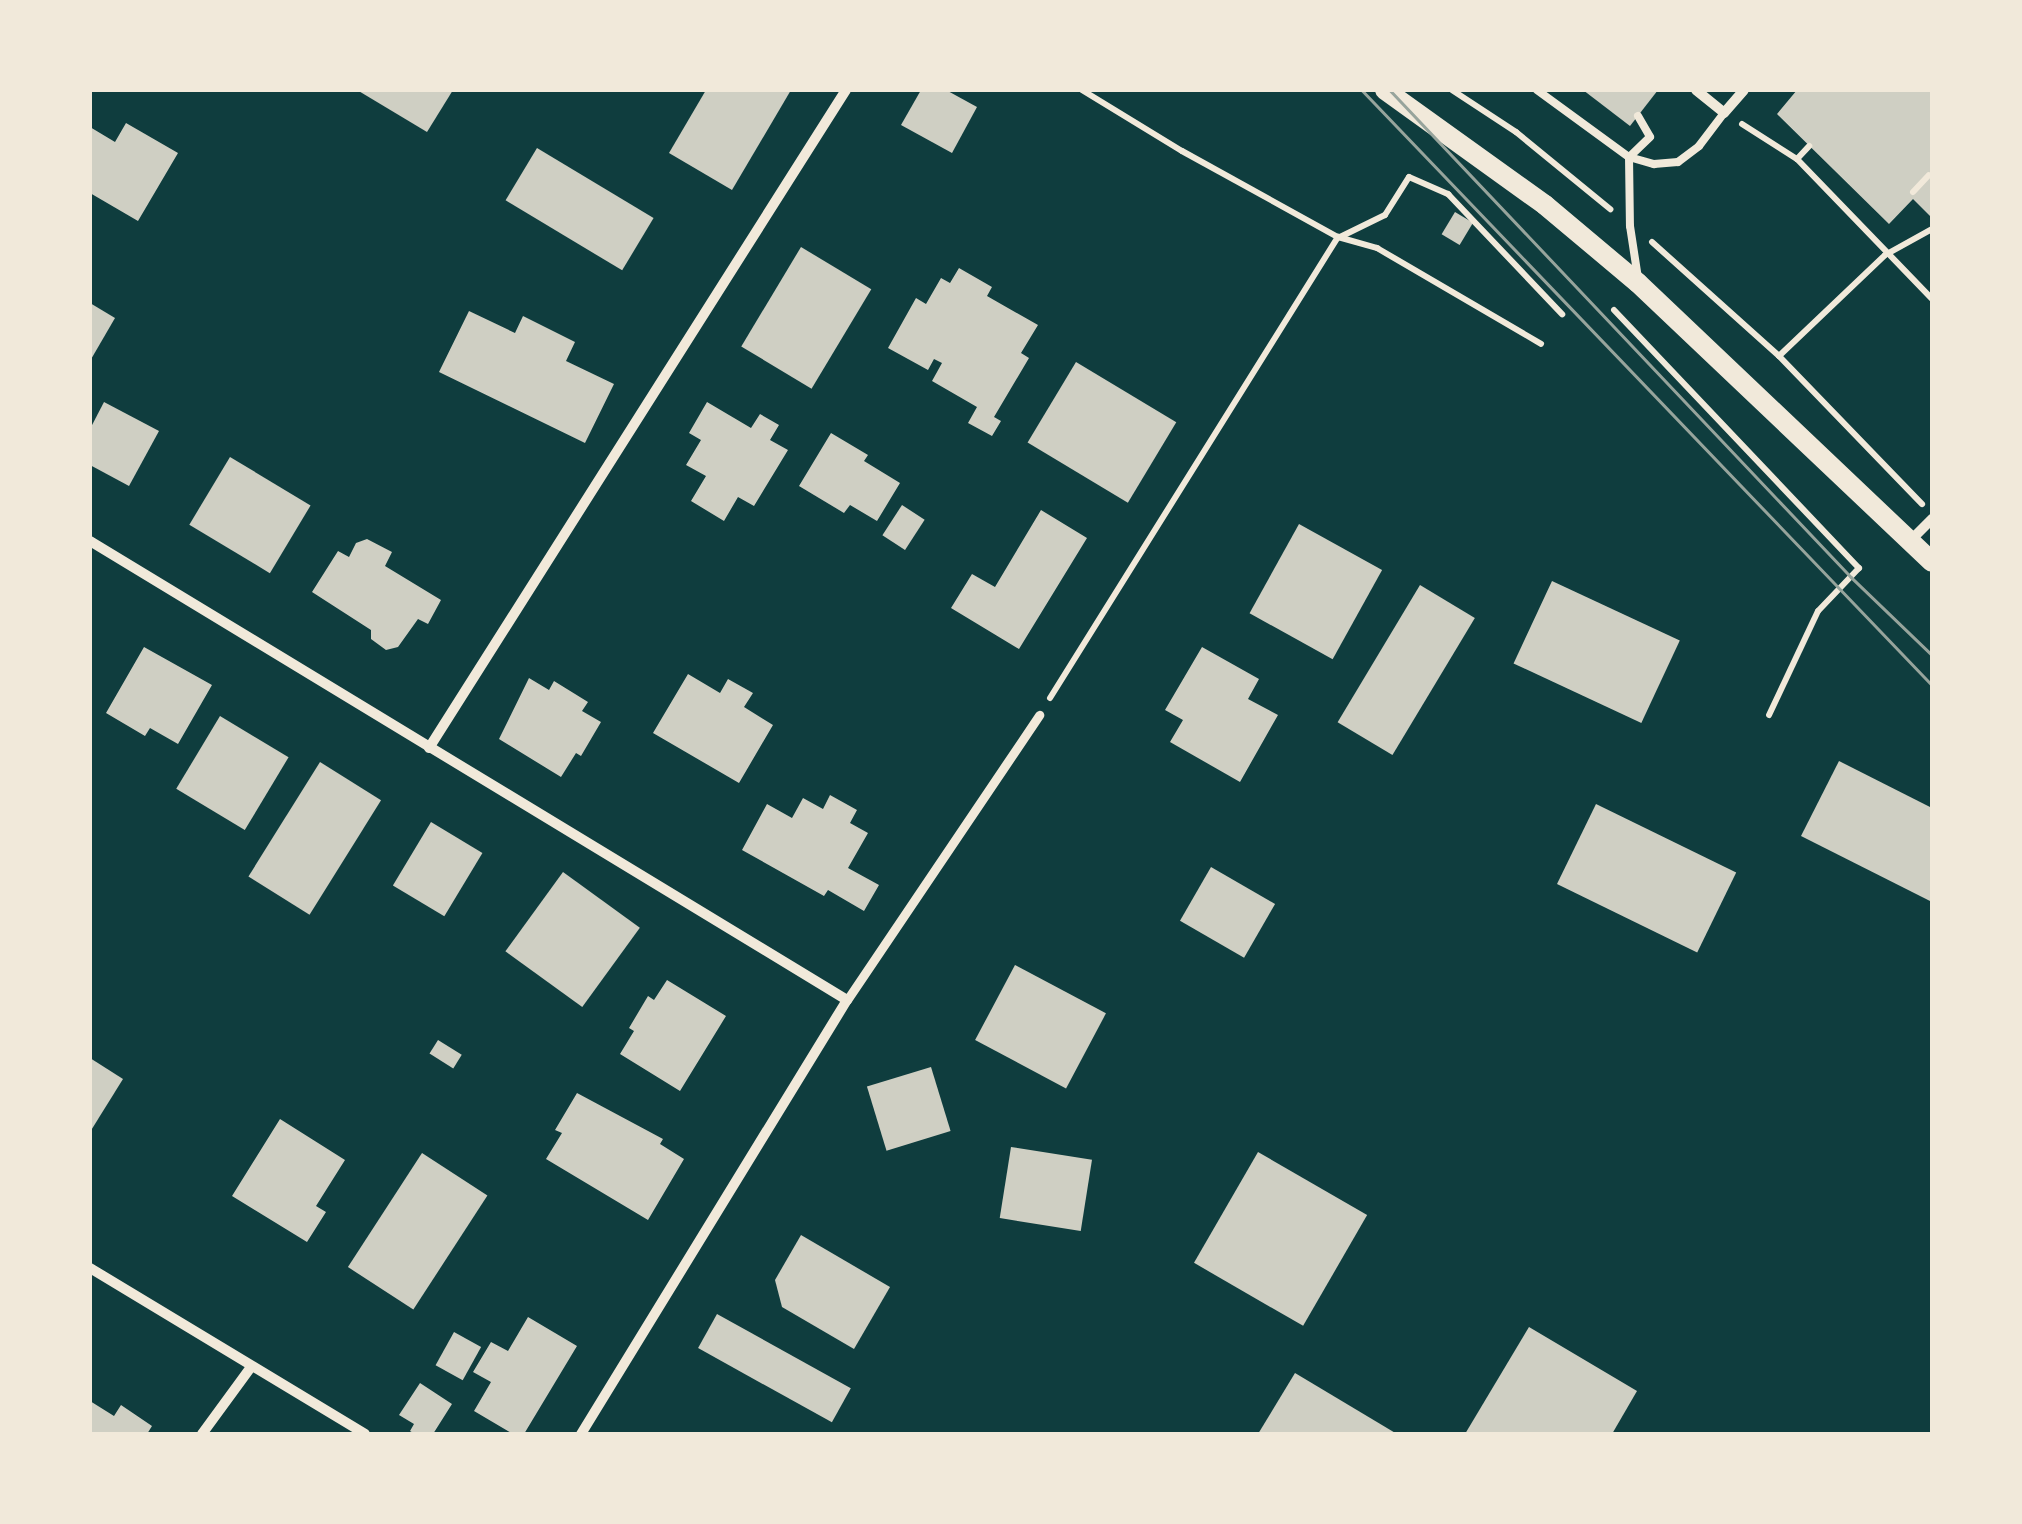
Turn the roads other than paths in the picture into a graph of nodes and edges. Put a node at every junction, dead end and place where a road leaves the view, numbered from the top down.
1 (846, 90) edge
2 (1385, 90) edge
3 (1537, 90) edge
4 (1696, 90) edge
5 (1744, 90) edge
6 (1724, 112) junction
7 (1638, 116) dead end
8 (1629, 156) junction
9 (1638, 284) junction
10 (1932, 520) edge
11 (1911, 540) junction
12 (90, 541) edge
13 (1932, 562) edge
14 (1039, 716) road end
15 (429, 748) junction
16 (847, 1000) junction
17 (90, 1268) edge
18 (251, 1367) junction
19 (202, 1434) edge
20 (365, 1434) edge
21 (581, 1434) edge

1 - 15 street
2 - 9 main road
3 - 8 lane
4 - 6 street
5 - 6 street
6 - 8 lane
7 - 8 lane
8 - 9 lane
9 - 11 main road
10 - 11 street
11 - 13 main road
12 - 15 street
14 - 16 street
15 - 16 street
16 - 21 street
17 - 18 street
18 - 19 street
18 - 20 street

